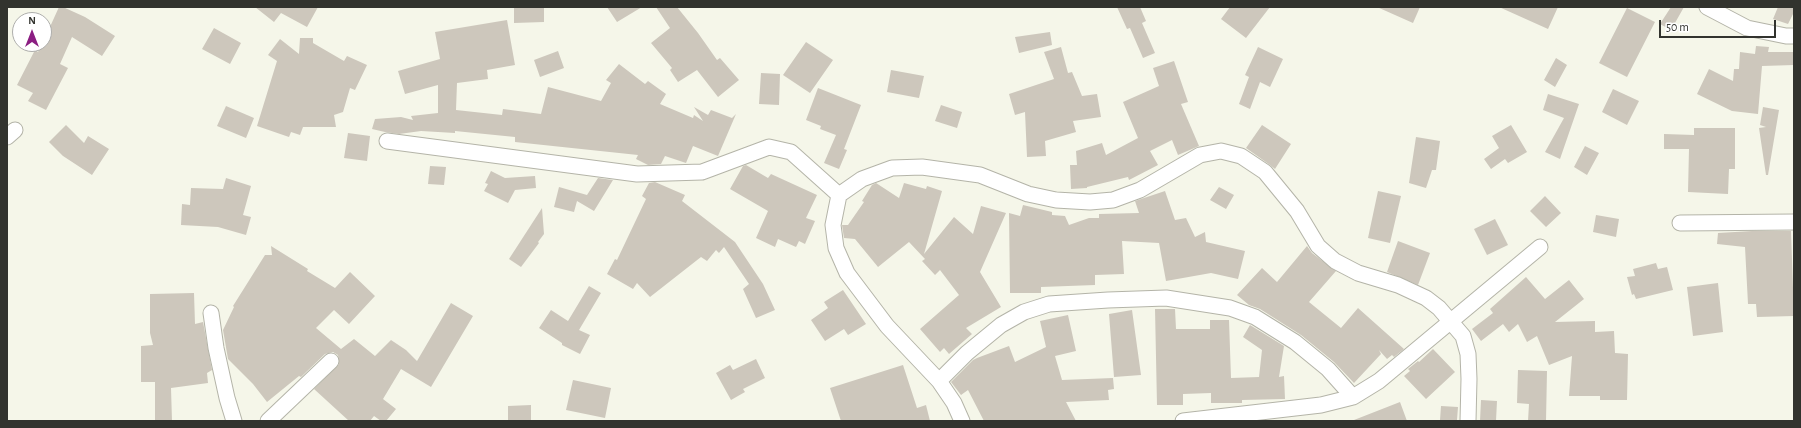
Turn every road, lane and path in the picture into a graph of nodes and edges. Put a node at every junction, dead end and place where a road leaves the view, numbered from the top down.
1 (1707, 7) edge
2 (1794, 36) edge
3 (387, 141) dead end
4 (839, 195) junction
5 (1680, 222) dead end
6 (1794, 222) edge
7 (1540, 247) dead end
8 (211, 312) dead end
9 (1451, 321) junction
10 (331, 361) dead end
11 (939, 381) junction
12 (1353, 397) junction
13 (234, 421) edge
14 (268, 421) edge
15 (962, 421) edge
16 (1183, 421) edge
17 (1468, 421) edge

1 - 2 street
3 - 4 street
4 - 9 street
4 - 11 street
5 - 6 street
7 - 9 street
8 - 13 street
9 - 12 street
9 - 17 street
10 - 14 street
11 - 12 street
11 - 15 street
12 - 16 street

